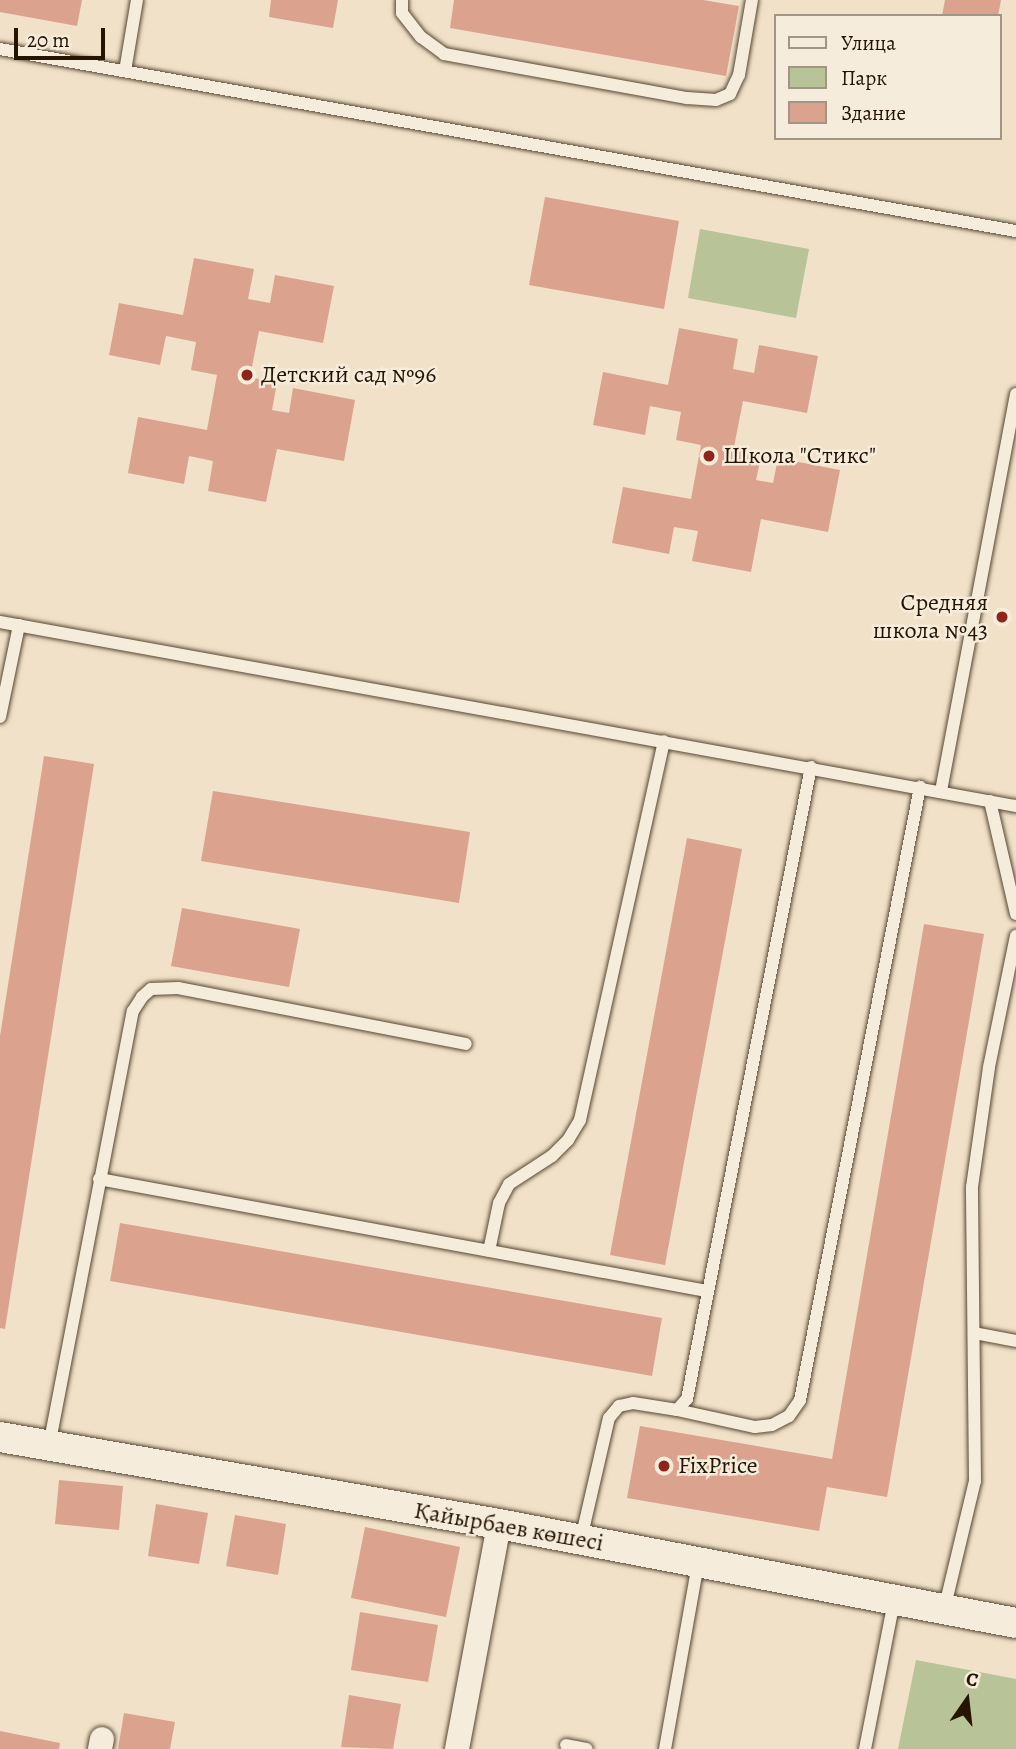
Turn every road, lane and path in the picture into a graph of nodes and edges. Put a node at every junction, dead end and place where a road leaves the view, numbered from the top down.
1 (136, 0) edge
2 (402, 0) edge
3 (752, 0) edge
4 (0, 49) edge
5 (125, 71) junction
6 (1016, 231) edge
7 (1016, 394) edge
8 (0, 622) edge
9 (19, 625) junction
10 (0, 715) edge
11 (664, 741) junction
12 (811, 767) junction
13 (920, 787) junction
14 (941, 791) junction
15 (990, 801) junction
16 (1016, 806) edge
17 (1016, 914) edge
18 (1016, 936) edge
19 (466, 1044) dead end
20 (99, 1179) junction
21 (489, 1251) junction
22 (707, 1291) junction
23 (974, 1333) junction
24 (1016, 1341) edge
25 (677, 1410) junction
26 (0, 1437) edge
27 (49, 1446) junction
28 (499, 1524) junction
29 (581, 1540) junction
30 (698, 1563) junction
31 (894, 1601) junction
32 (944, 1610) junction
33 (1016, 1623) edge
34 (566, 1745) dead end
35 (457, 1749) edge
36 (587, 1749) edge
37 (665, 1749) edge
38 (866, 1749) edge

1 - 5 lane
2 - 3 lane
4 - 5 lane
5 - 6 lane
7 - 14 lane
8 - 9 lane
9 - 10 lane
9 - 11 lane
11 - 12 lane
11 - 21 lane
12 - 13 lane
12 - 22 lane
13 - 14 lane
13 - 25 lane
14 - 15 lane
15 - 16 lane
15 - 17 lane
18 - 23 lane
19 - 20 lane
20 - 21 lane
20 - 27 lane
21 - 22 lane
22 - 25 lane
23 - 24 lane
23 - 32 lane
25 - 29 lane
26 - 27 street, Қайырбаев көшесі
27 - 28 street, Қайырбаев көшесі
28 - 29 street, Қайырбаев көшесі
28 - 35 street
29 - 30 street, Қайырбаев көшесі
30 - 31 street, Қайырбаев көшесі
30 - 37 lane
31 - 32 street, Қайырбаев көшесі
31 - 38 lane
32 - 33 street, Қайырбаев көшесі
34 - 36 lane

